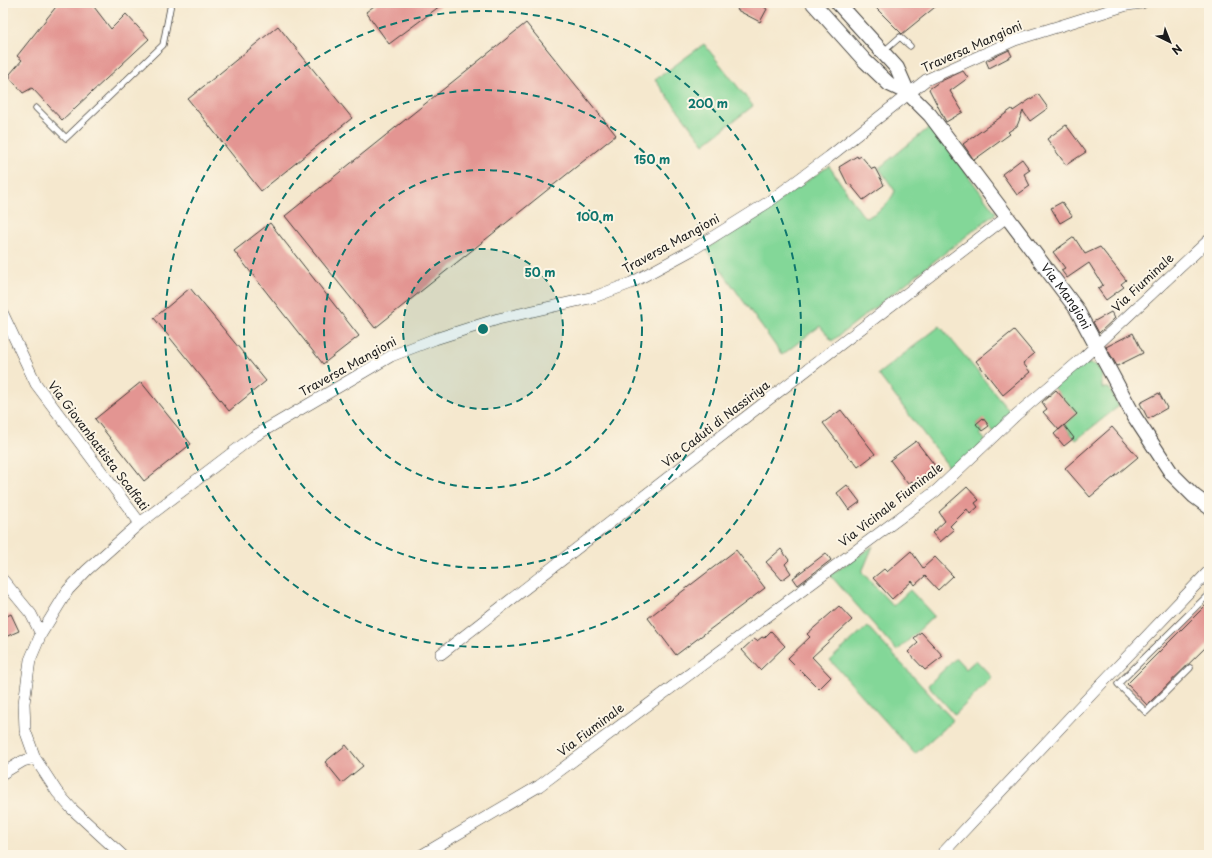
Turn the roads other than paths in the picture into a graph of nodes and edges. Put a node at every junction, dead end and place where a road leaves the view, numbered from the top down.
1 (171, 3) edge
2 (813, 3) edge
3 (1142, 3) edge
4 (838, 4) edge
5 (826, 17) junction
6 (910, 46) dead end
7 (881, 50) junction
8 (867, 63) junction
9 (908, 93) junction
10 (36, 108) dead end
11 (1008, 216) junction
12 (1209, 240) edge
13 (3, 314) edge
14 (1095, 345) junction
15 (1209, 507) edge
16 (140, 523) junction
17 (1208, 575) edge
18 (3, 580) edge
19 (1209, 594) edge
20 (768, 613) joint
21 (41, 634) junction
22 (441, 654) dead end
23 (1190, 668) dead end
24 (35, 758) junction
25 (3, 773) edge
26 (122, 855) edge
27 (422, 855) edge
28 (941, 855) edge

1 - 10 lane
2 - 5 street, Via Mangioni
3 - 9 street, Traversa Mangioni
4 - 5 street, Via Mangioni
4 - 7 street, Via Mangioni
5 - 8 street, Via Mangioni
6 - 7 lane
7 - 8 street
7 - 9 street, Via Mangioni
8 - 9 street, Via Mangioni
9 - 11 street, Via Mangioni
9 - 16 street, Traversa Mangioni
11 - 14 street, Via Mangioni
11 - 22 street, Via Caduti di Nassiriya
12 - 14 street, Via Fiuminale
13 - 16 street, Via Giovanbattista Scalfati
14 - 15 street, Via Mangioni
14 - 20 street, Via Vicinale Fiuminale
16 - 21 street, Via Giovanbattista Scalfati
17 - 28 street
18 - 21 street
19 - 23 lane
20 - 27 street, Via Fiuminale
21 - 24 street, Via Giovanbattista Scalfati
24 - 25 street
24 - 26 street, Via Giovanbattista Scalfati

